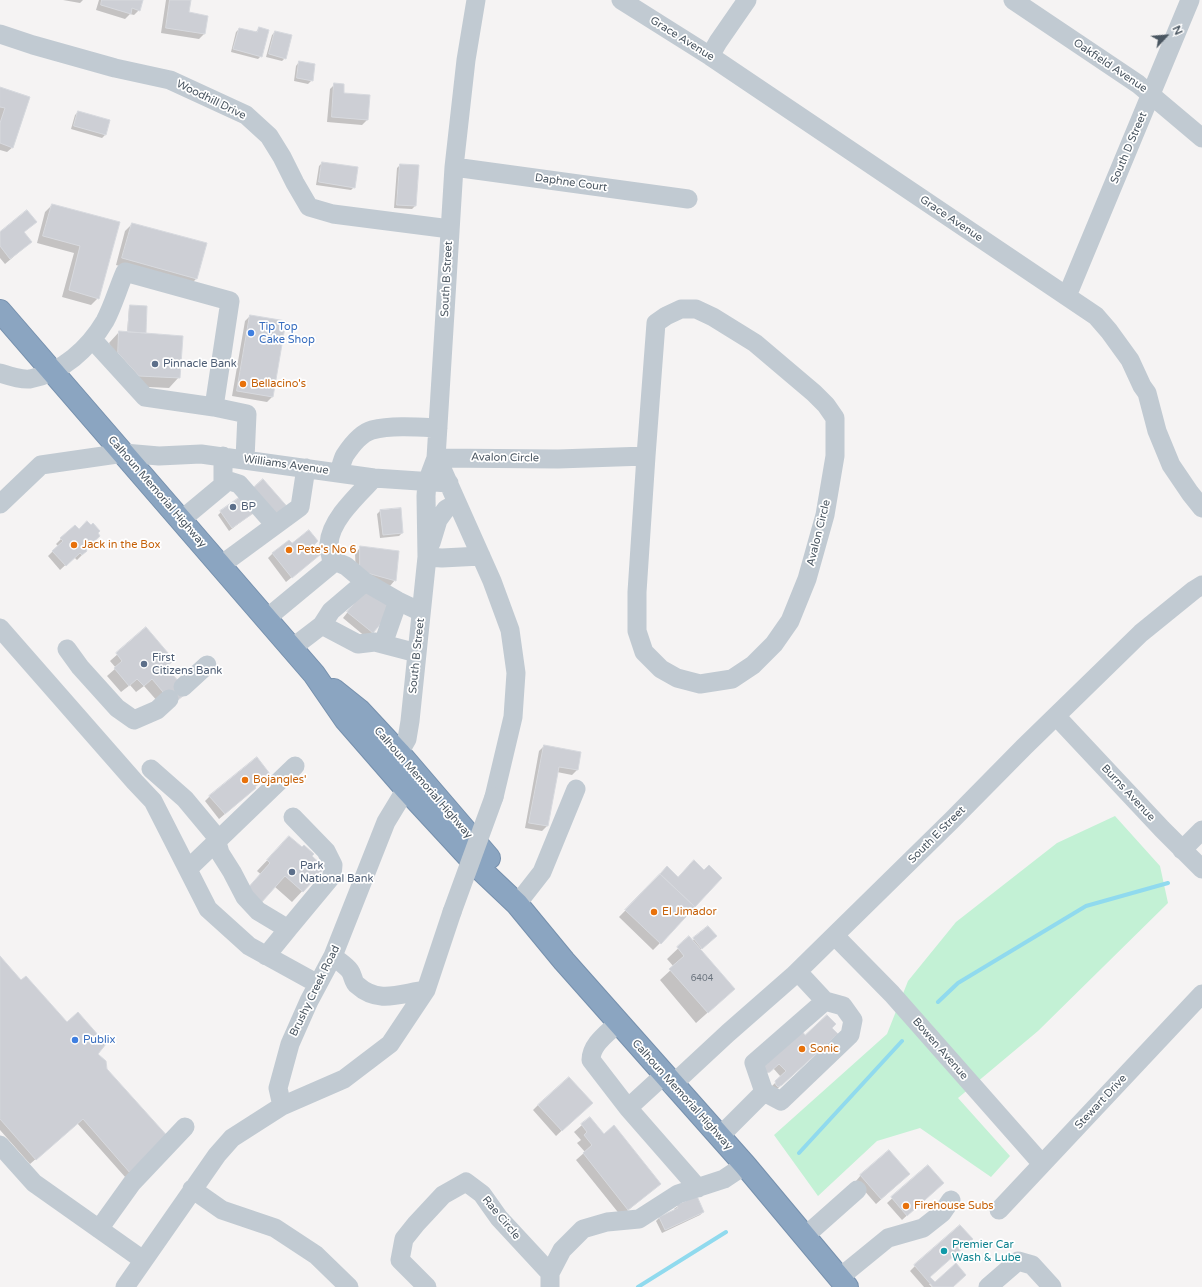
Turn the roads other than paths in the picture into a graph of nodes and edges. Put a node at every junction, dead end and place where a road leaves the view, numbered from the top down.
1 (476, 0) edge
2 (621, 0) edge
3 (747, 0) edge
4 (1013, 0) edge
5 (1190, 0) edge
6 (0, 34) edge
7 (710, 56) junction
8 (1152, 94) junction
9 (1202, 138) edge
10 (454, 167) junction
11 (688, 199) dead end
12 (450, 229) junction
13 (1067, 296) junction
14 (0, 311) edge
15 (93, 340) junction
16 (52, 372) junction
17 (0, 373) edge
18 (214, 407) junction
19 (438, 428) junction
20 (124, 453) junction
21 (223, 456) junction
22 (646, 456) junction
23 (436, 458) junction
24 (245, 459) junction
25 (306, 468) junction
26 (339, 473) junction
27 (374, 478) junction
28 (223, 479) junction
29 (427, 482) junction
30 (449, 483) junction
31 (457, 503) junction
32 (0, 504) edge
33 (1202, 508) edge
34 (181, 520) junction
35 (275, 525) junction
36 (481, 556) junction
37 (427, 557) junction
38 (332, 560) junction
39 (221, 565) junction
40 (366, 582) junction
41 (1202, 585) edge
42 (398, 601) junction
43 (421, 612) junction
44 (267, 618) junction
45 (322, 625) junction
46 (0, 628) edge
47 (383, 644) junction
48 (292, 648) junction
49 (67, 650) dead end
50 (417, 652) junction
51 (208, 664) dead end
52 (314, 674) junction
53 (183, 687) dead end
54 (169, 699) dead end
55 (1056, 716) junction
56 (399, 753) junction
57 (295, 766) dead end
58 (151, 769) dead end
59 (406, 789) junction
60 (576, 789) dead end
61 (293, 817) dead end
62 (1202, 830) edge
63 (216, 842) junction
64 (1182, 850) junction
65 (188, 869) junction
66 (1202, 869) edge
67 (517, 904) junction
68 (288, 928) junction
69 (835, 936) junction
70 (266, 956) junction
71 (333, 956) junction
72 (798, 972) junction
73 (318, 984) junction
74 (426, 990) junction
75 (1202, 994) edge
76 (824, 1001) junction
77 (618, 1023) junction
78 (668, 1080) junction
79 (764, 1092) junction
80 (282, 1106) junction
81 (628, 1108) junction
82 (185, 1127) dead end
83 (719, 1137) junction
84 (0, 1145) edge
85 (1042, 1164) junction
86 (745, 1165) junction
87 (698, 1188) junction
88 (192, 1189) junction
89 (857, 1190) dead end
90 (951, 1200) dead end
91 (999, 1210) dead end
92 (99, 1229) junction
93 (804, 1238) junction
94 (143, 1260) junction
95 (1035, 1268) junction
96 (550, 1280) edge
97 (843, 1282) edge
98 (125, 1287) edge
99 (349, 1287) edge
100 (426, 1287) edge
101 (988, 1287) edge
102 (998, 1287) edge
103 (1052, 1287) edge

1 - 10 street, South B Street
2 - 7 street, Grace Avenue
3 - 7 street
4 - 8 street, Oakfield Avenue
5 - 8 street, South D Street
6 - 12 street, Woodhill Drive
7 - 13 street, Grace Avenue
8 - 9 street, Oakfield Avenue
8 - 13 street, South D Street
10 - 11 street, Daphne Court
10 - 12 street, South B Street
12 - 19 street, South B Street
13 - 33 street, Grace Avenue
14 - 16 highway, Calhoun Memorial Highway
15 - 16 street
15 - 18 street
15 - 18 street
16 - 17 street
16 - 20 highway, Calhoun Memorial Highway
18 - 24 street
19 - 23 street, South B Street
19 - 26 street
20 - 21 street, Williams Avenue
20 - 32 street, Williams Avenue
20 - 34 highway, Calhoun Memorial Highway
21 - 24 street, Williams Avenue
21 - 28 street
22 - 22 street, Avalon Circle
22 - 23 street, Avalon Circle
23 - 29 street, South B Street
23 - 30 street
24 - 25 street, Williams Avenue
25 - 26 street, Williams Avenue
25 - 35 street
26 - 27 street, Williams Avenue
27 - 29 street, Williams Avenue
27 - 38 street
28 - 34 street
28 - 35 street
29 - 30 street, Williams Avenue
29 - 37 street, South B Street
30 - 31 street
31 - 36 street
31 - 37 street, South B Street
34 - 39 highway, Calhoun Memorial Highway
35 - 39 street
36 - 37 street
36 - 74 street, bridge
37 - 43 street, South B Street
38 - 40 street
38 - 44 street
39 - 44 highway, Calhoun Memorial Highway
40 - 42 street
40 - 45 street
41 - 55 street, South E Street
42 - 43 street
42 - 47 street
43 - 50 street, South B Street
44 - 48 highway, Calhoun Memorial Highway
45 - 47 street
45 - 48 street
46 - 65 street
47 - 50 street
48 - 52 highway, Calhoun Memorial Highway
49 - 54 street
50 - 56 street, South B Street
51 - 53 street
52 - 56 highway, Calhoun Memorial Highway
52 - 59 highway, Calhoun Memorial Highway
55 - 64 street, Burns Avenue
55 - 69 street, South E Street
56 - 67 highway, Calhoun Memorial Highway
57 - 63 street
58 - 63 street
59 - 67 highway, Calhoun Memorial Highway
59 - 71 street, Brushy Creek Road
60 - 67 street
61 - 68 street
62 - 64 street
63 - 65 street
63 - 68 street
64 - 66 street, Burns Avenue
65 - 70 street
67 - 77 highway, Calhoun Memorial Highway
68 - 70 street
69 - 72 street, South E Street
69 - 85 street, Bowen Avenue
70 - 73 street
71 - 73 street, Brushy Creek Road
71 - 74 street
72 - 76 street
72 - 78 street, South E Street
73 - 80 street, Brushy Creek Road
74 - 80 street
75 - 85 street, Stewart Drive
76 - 79 street
76 - 79 street
77 - 78 highway, Calhoun Memorial Highway
77 - 81 street
78 - 81 street, South E Street
78 - 83 highway, Calhoun Memorial Highway
79 - 83 street
80 - 88 street
81 - 87 street
82 - 92 street
83 - 86 highway, Calhoun Memorial Highway
84 - 92 street
85 - 91 street, Stewart Drive
86 - 87 street
86 - 93 highway, Calhoun Memorial Highway
87 - 96 street
88 - 94 street
88 - 99 street
89 - 93 street
90 - 97 street
92 - 94 street
93 - 97 highway, Calhoun Memorial Highway
94 - 98 street
95 - 101 street
95 - 102 street
95 - 103 street
96 - 100 street, Rae Circle

